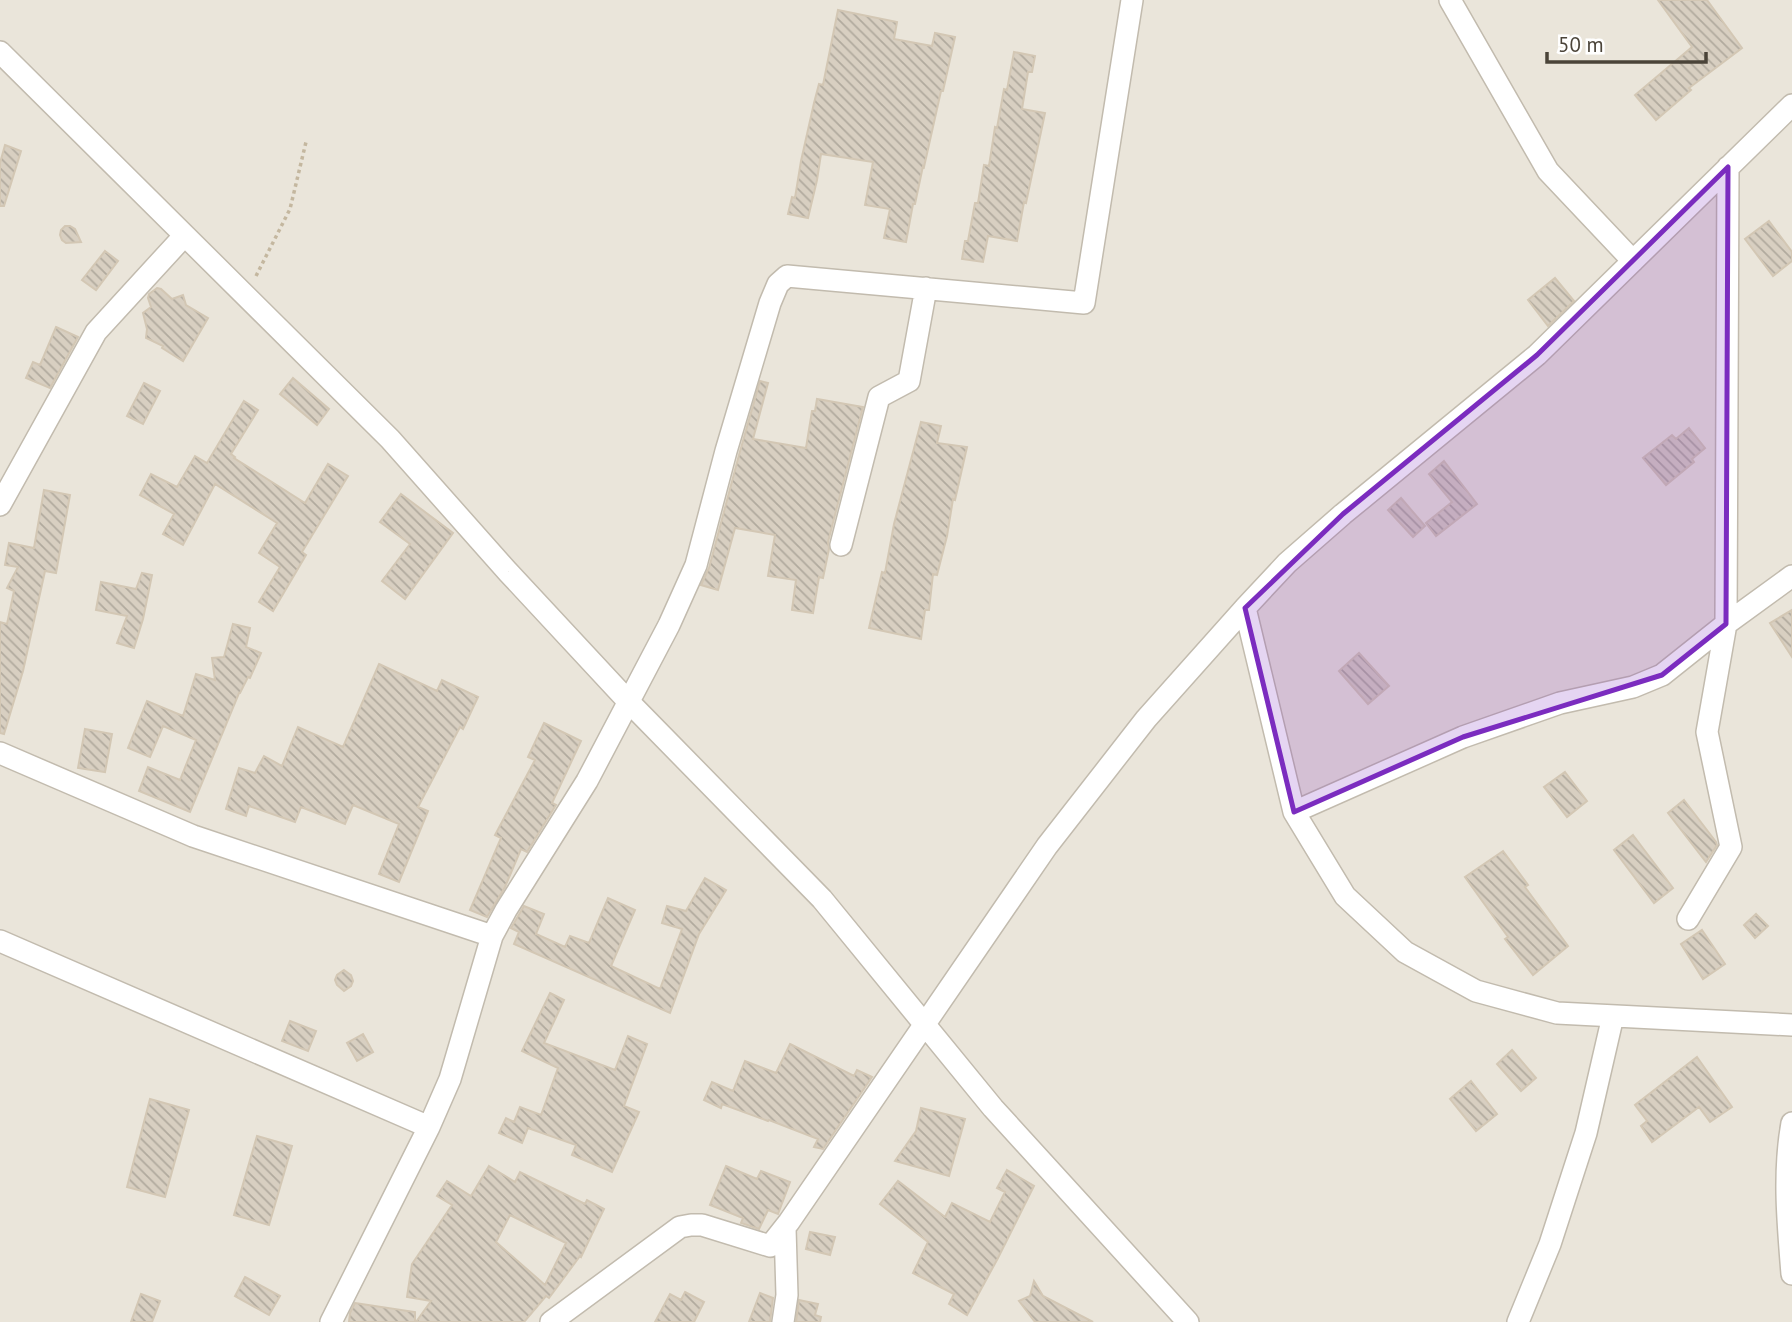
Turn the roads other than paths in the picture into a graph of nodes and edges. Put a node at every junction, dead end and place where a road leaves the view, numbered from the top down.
1 (1132, 0) edge
2 (1450, 0) edge
3 (0, 52) edge
4 (1792, 104) edge
5 (1728, 167) junction
6 (184, 236) junction
7 (1633, 261) junction
8 (926, 288) junction
9 (0, 505) edge
10 (841, 545) dead end
11 (1792, 576) edge
12 (1245, 608) junction
13 (1726, 624) junction
14 (628, 701) junction
15 (0, 753) edge
16 (1294, 812) junction
17 (1688, 919) dead end
18 (492, 936) junction
19 (0, 941) edge
20 (1613, 1016) junction
21 (925, 1023) junction
22 (1792, 1025) edge
23 (1792, 1123) edge
24 (429, 1127) junction
25 (785, 1228) junction
26 (1792, 1274) edge
27 (331, 1322) edge
28 (551, 1322) edge
29 (783, 1322) edge
30 (1188, 1322) edge
31 (1518, 1322) edge

1 - 8 street
2 - 7 street
3 - 6 street
4 - 5 street
5 - 7 street
5 - 13 street
6 - 9 street
6 - 14 street
7 - 12 street
8 - 10 street
8 - 14 street
11 - 13 street
12 - 16 street
12 - 21 street
13 - 16 street
13 - 17 street
14 - 18 street
14 - 21 street
15 - 18 street
16 - 20 street
18 - 24 street
19 - 24 street
20 - 22 street
20 - 31 street
21 - 25 street
21 - 30 street
23 - 26 street
24 - 27 street
25 - 28 street
25 - 29 street

